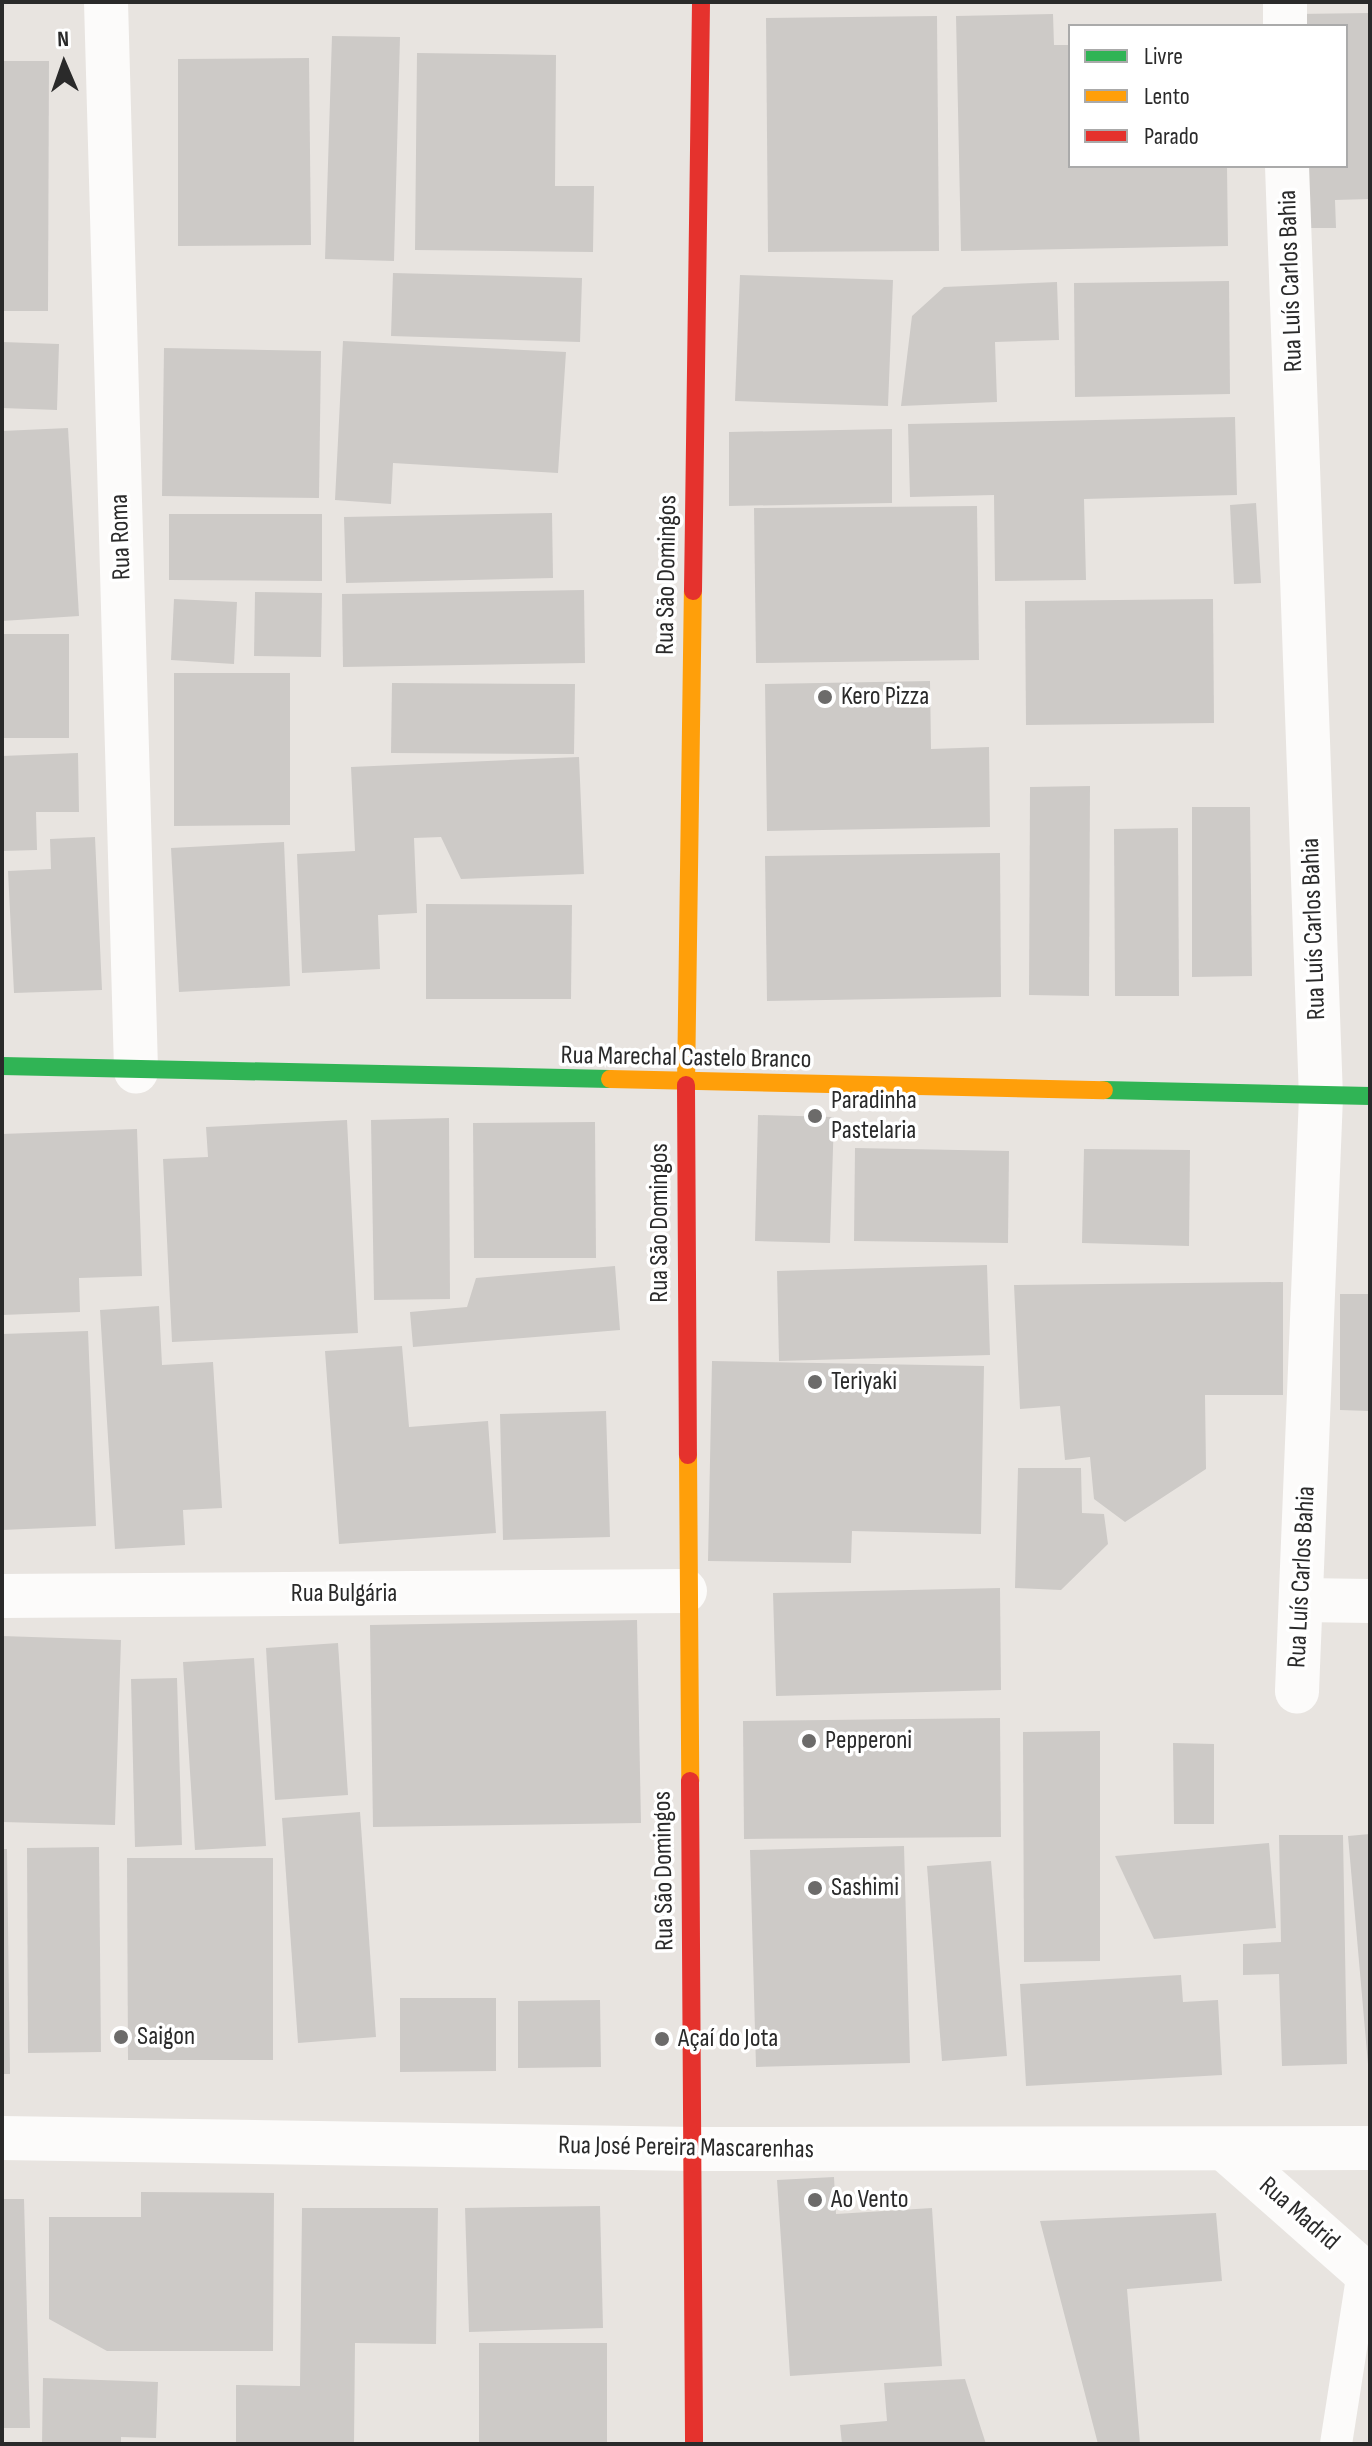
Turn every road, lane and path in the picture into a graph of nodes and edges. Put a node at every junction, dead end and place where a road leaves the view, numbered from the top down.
1 (106, 2) edge
2 (701, 2) edge
3 (1285, 2) edge
4 (1285, 24) edge
5 (1287, 168) edge
6 (2, 1066) edge
7 (136, 1072) junction
8 (686, 1085) junction
9 (1321, 1096) junction
10 (1370, 1096) edge
11 (685, 1591) junction
12 (2, 1596) edge
13 (1303, 1600) junction
14 (1370, 1601) edge
15 (1297, 1692) dead end
16 (2, 2138) edge
17 (1370, 2148) edge
18 (694, 2149) junction
19 (1228, 2152) junction
20 (1367, 2274) edge
21 (694, 2444) edge
22 (1336, 2444) edge

1 - 7 street, Rua Roma
2 - 8 street, Rua São Domingos
3 - 4 street
5 - 9 street, Rua Luís Carlos Bahia
6 - 7 street, Rua Marechal Castelo Branco
7 - 8 street, Rua Marechal Castelo Branco
8 - 9 street, Rua Marechal Castelo Branco
8 - 11 street, Rua São Domingos
9 - 10 street, Rua Marechal Castelo Branco
9 - 13 street, Rua Luís Carlos Bahia
11 - 12 street, Rua Bulgária
11 - 18 street, Rua São Domingos
13 - 14 street
13 - 15 street, Rua Luís Carlos Bahia
16 - 18 street, Rua José Pereira Mascarenhas
17 - 19 street, Rua José Pereira Mascarenhas
18 - 19 street, Rua José Pereira Mascarenhas
18 - 21 street, Rua São Domingos
19 - 20 street, Rua Madrid
20 - 22 lane

